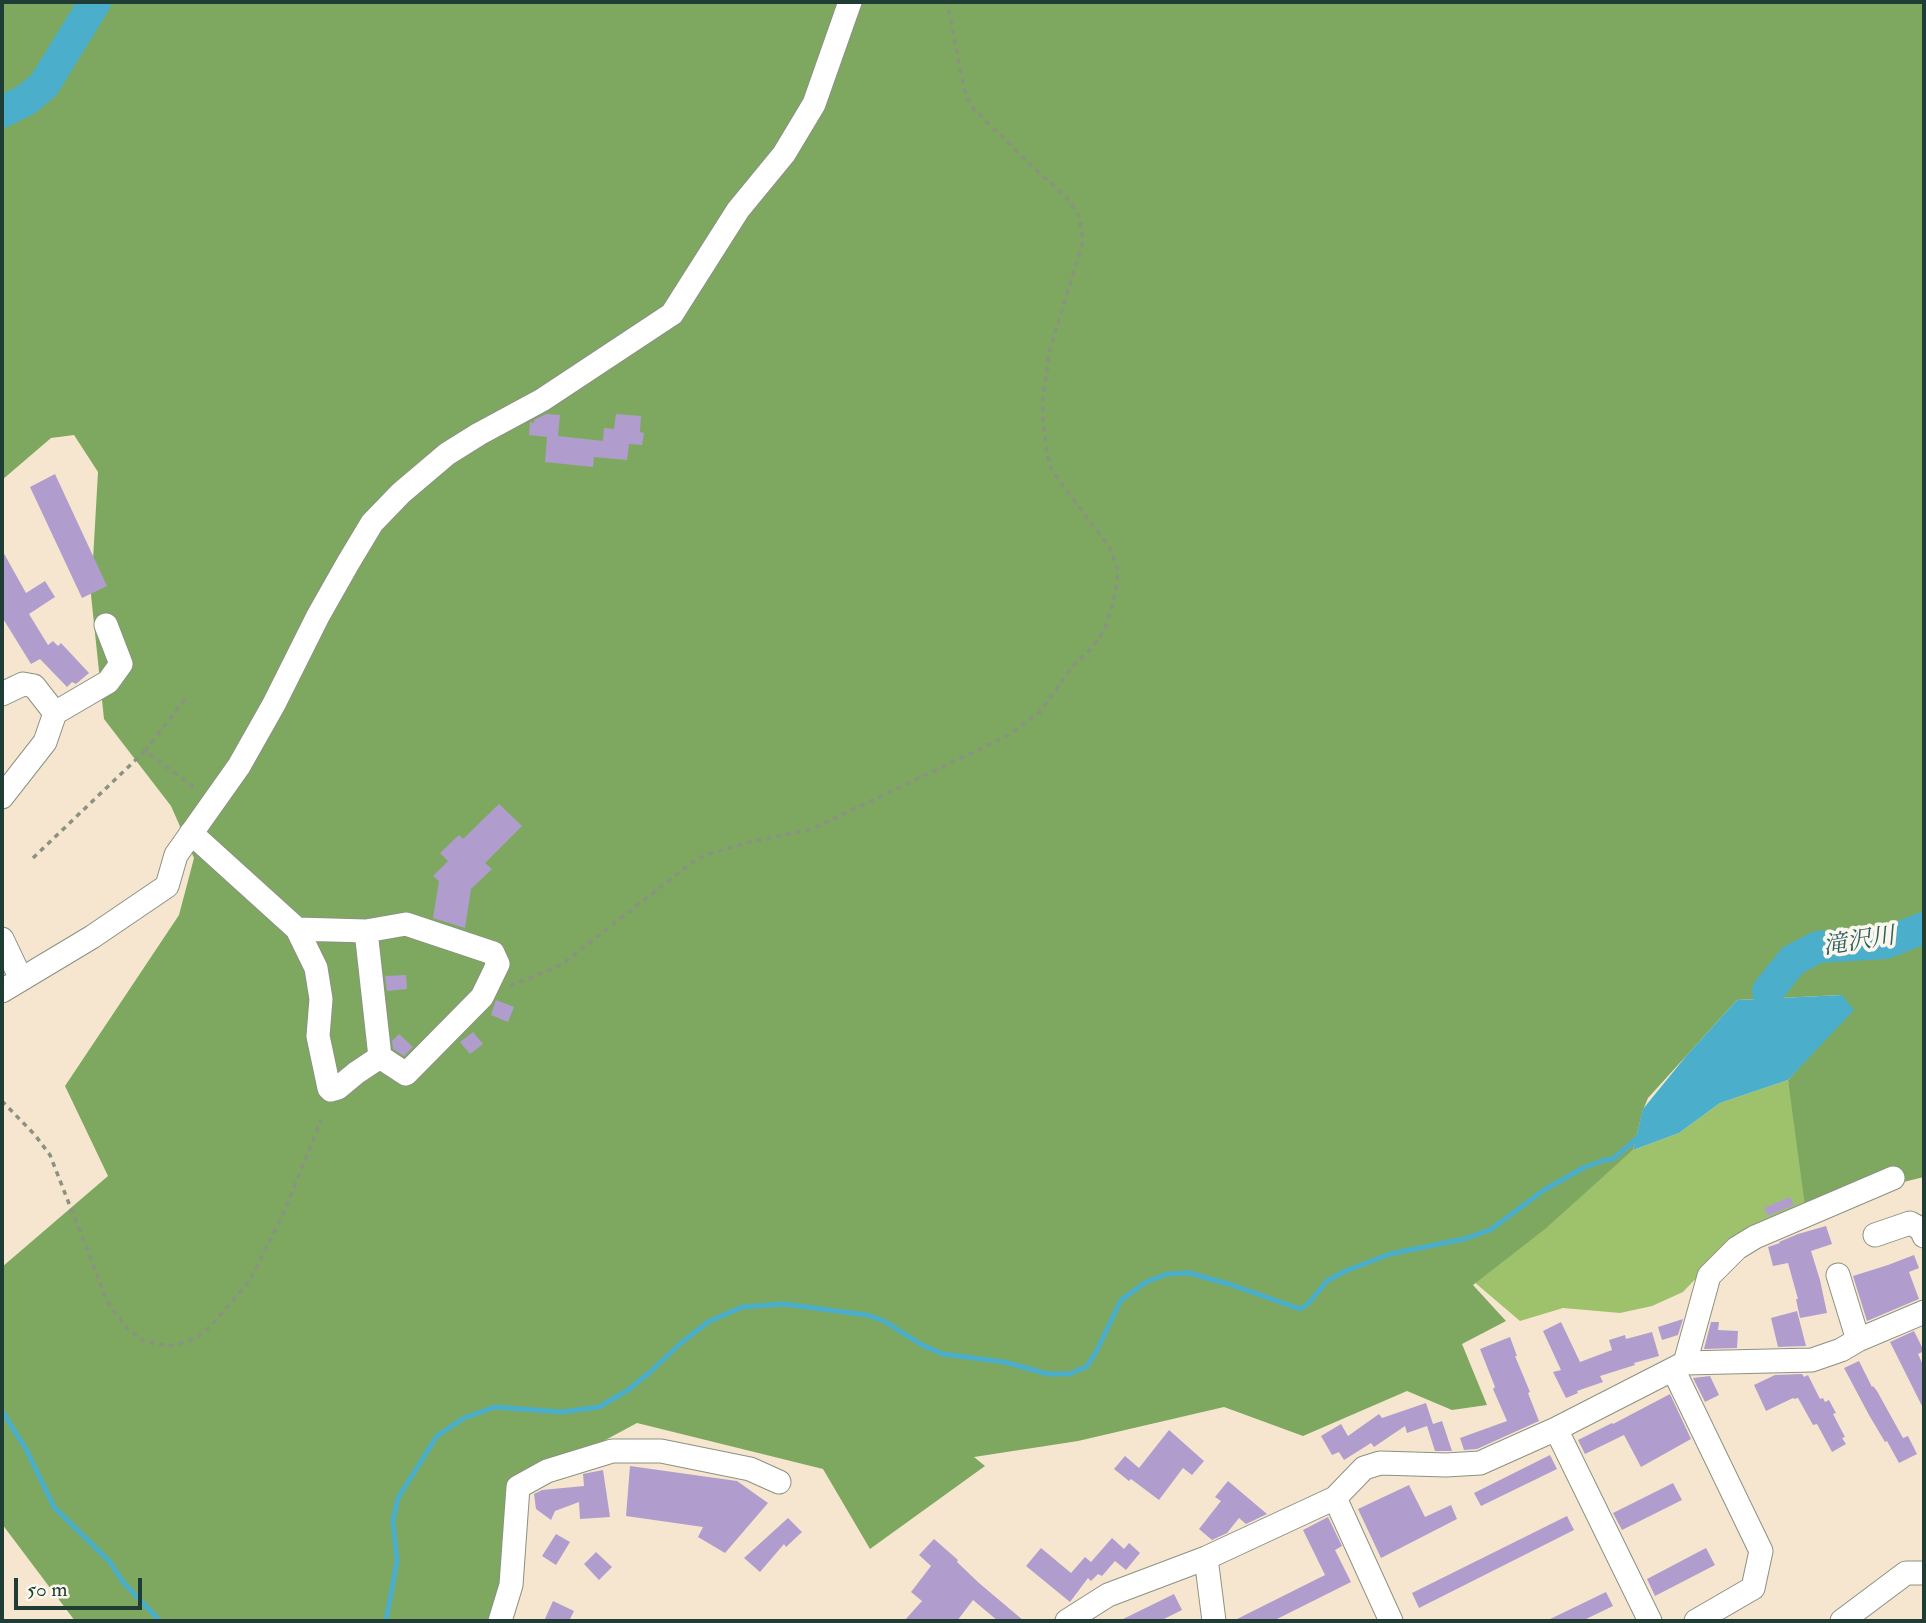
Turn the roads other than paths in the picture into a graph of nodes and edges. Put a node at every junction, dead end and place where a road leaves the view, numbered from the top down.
1 (850, 2) edge
2 (106, 625) dead end
3 (2, 694) edge
4 (55, 713) junction
5 (2, 797) edge
6 (191, 833) junction
7 (298, 929) junction
8 (366, 931) junction
9 (2, 939) edge
10 (12, 985) edge
11 (380, 1057) junction
12 (1893, 1178) dead end
13 (1875, 1236) dead end
14 (1924, 1236) edge
15 (1838, 1275) dead end
16 (1924, 1312) edge
17 (1858, 1340) junction
18 (1679, 1366) junction
19 (1556, 1429) junction
20 (779, 1482) dead end
21 (1335, 1498) junction
22 (1206, 1558) junction
23 (1924, 1573) edge
24 (500, 1621) edge
25 (1067, 1621) edge
26 (1214, 1621) edge
27 (1391, 1621) edge
28 (1650, 1621) edge
29 (1696, 1621) edge
30 (1842, 1621) edge

1 - 6 street
2 - 4 street
3 - 4 street
4 - 5 street
6 - 7 street
6 - 10 street
7 - 8 street
7 - 11 street
8 - 11 street
8 - 11 street
9 - 10 street
12 - 18 street
13 - 14 street
15 - 17 street
16 - 17 street
17 - 18 street
18 - 19 street
18 - 29 street
19 - 21 street
19 - 28 street
20 - 24 street
21 - 22 street
21 - 27 street
22 - 25 street
22 - 26 street
23 - 30 street

